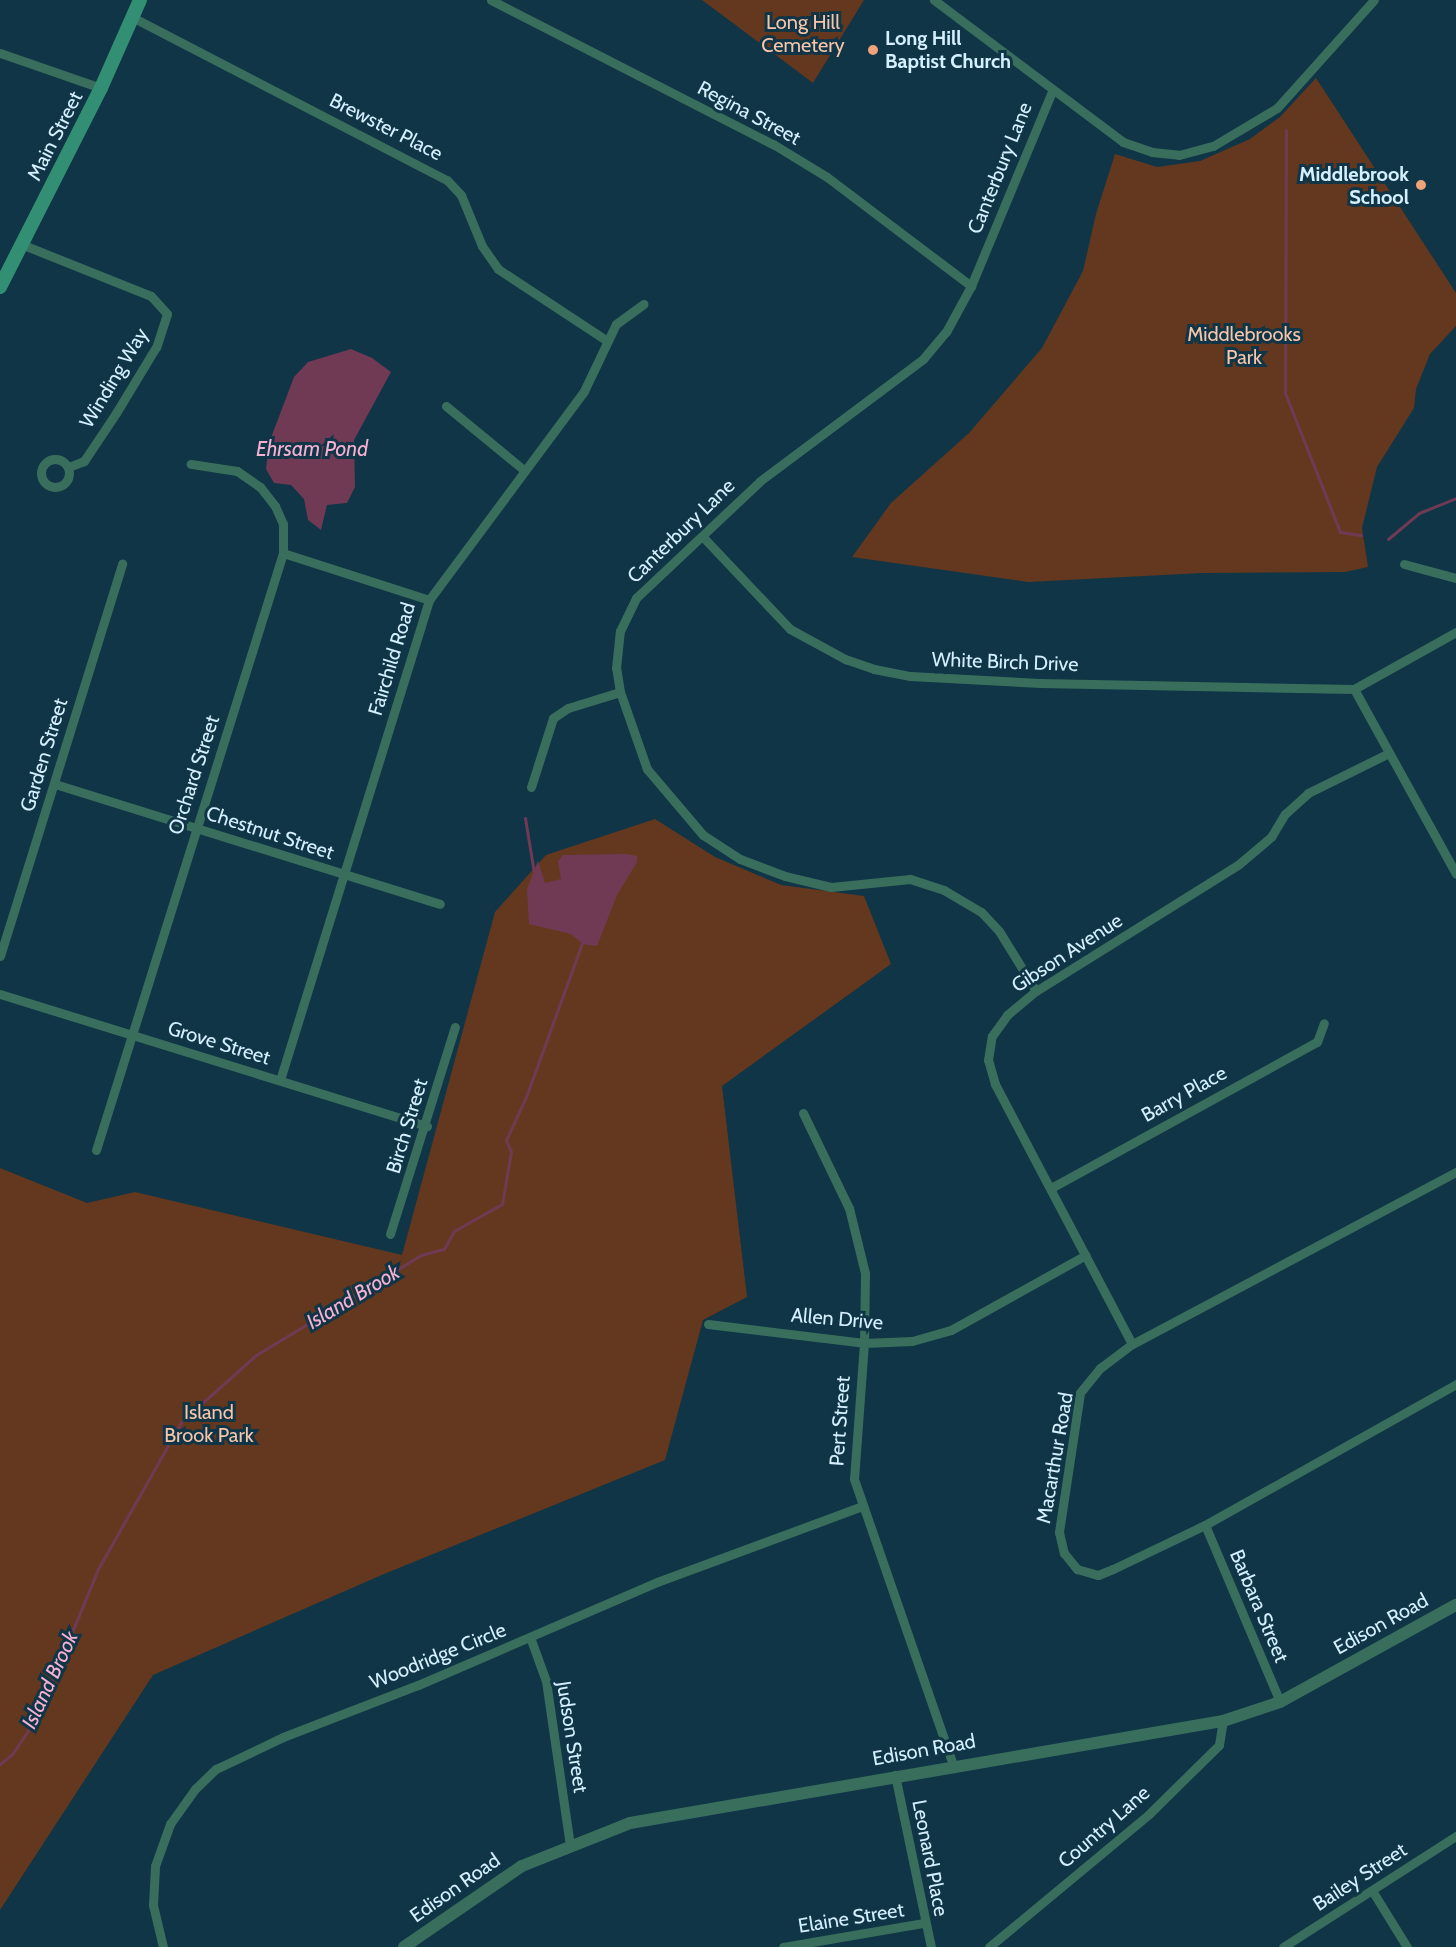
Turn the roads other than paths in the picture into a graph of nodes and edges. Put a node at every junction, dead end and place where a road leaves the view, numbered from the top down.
1 (140, 0) edge
2 (491, 0) edge
3 (934, 0) edge
4 (1374, 0) edge
5 (132, 17) junction
6 (0, 53) edge
7 (101, 88) junction
8 (1052, 91) junction
9 (21, 244) junction
10 (971, 286) junction
11 (0, 287) edge
12 (644, 304) dead end
13 (607, 340) junction
14 (446, 406) dead end
15 (191, 464) dead end
16 (68, 466) dead end
17 (524, 470) junction
18 (704, 537) junction
19 (283, 553) junction
20 (122, 564) dead end
21 (1404, 564) dead end
22 (1456, 578) edge
23 (429, 600) junction
24 (1456, 632) edge
25 (1354, 689) junction
26 (620, 692) junction
27 (1387, 754) junction
28 (54, 784) junction
29 (531, 787) dead end
30 (195, 828) junction
31 (1456, 874) edge
32 (344, 876) junction
33 (440, 904) dead end
34 (0, 956) edge
35 (1036, 991) junction
36 (0, 994) edge
37 (1324, 1023) dead end
38 (455, 1027) dead end
39 (133, 1035) junction
40 (280, 1080) junction
41 (803, 1113) dead end
42 (426, 1126) junction
43 (96, 1150) dead end
44 (1456, 1172) edge
45 (1051, 1188) junction
46 (390, 1234) dead end
47 (1086, 1255) junction
48 (708, 1324) dead end
49 (864, 1343) junction
50 (1132, 1344) junction
51 (1456, 1384) edge
52 (860, 1507) junction
53 (1205, 1525) junction
54 (1456, 1605) edge
55 (530, 1637) junction
56 (1281, 1702) junction
57 (1223, 1721) junction
58 (952, 1765) junction
59 (895, 1775) junction
60 (1456, 1836) edge
61 (570, 1845) junction
62 (1373, 1892) junction
63 (924, 1923) junction
64 (163, 1947) edge
65 (404, 1947) edge
66 (783, 1947) edge
67 (932, 1947) edge
68 (989, 1947) edge
69 (1283, 1947) edge
70 (1407, 1947) edge

1 - 5 main road, Main Street
2 - 10 street, Regina Street
3 - 8 street
4 - 8 street
5 - 7 main road, Main Street
5 - 13 street, Brewster Place
6 - 7 street
7 - 9 main road, Main Street
8 - 10 street, Canterbury Lane
9 - 11 main road, Main Street
9 - 16 street, Winding Way
10 - 18 street, Canterbury Lane
12 - 13 street, Fairchild Road
13 - 17 street, Fairchild Road
14 - 17 street
15 - 19 street, Orchard Street
17 - 23 street, Fairchild Road
18 - 25 street, White Birch Drive
18 - 26 street, Canterbury Lane
19 - 23 street
19 - 30 street, Orchard Street
20 - 28 street, Garden Street
21 - 22 street
23 - 32 street, Fairchild Road
24 - 25 street
25 - 27 street
26 - 29 street
26 - 35 street, Canterbury Lane
27 - 31 street
27 - 35 street, Gibson Avenue
28 - 30 street, Chestnut Street
28 - 34 street, Garden Street
30 - 32 street, Chestnut Street
30 - 39 street, Orchard Street
32 - 33 street, Chestnut Street
32 - 40 street, Fairchild Road
35 - 45 street, Gibson Avenue
36 - 39 street, Grove Street
37 - 45 street, Barry Place
38 - 42 street, Birch Street
39 - 40 street, Grove Street
39 - 43 street, Orchard Street
40 - 42 street, Grove Street
41 - 49 street, Pert Street
42 - 46 street, Birch Street
44 - 50 street, Macarthur Road
45 - 47 street, Gibson Avenue
47 - 49 street, Allen Drive
47 - 50 street, Gibson Avenue
48 - 49 street, Allen Drive
49 - 52 street, Pert Street
50 - 53 street, Macarthur Road
51 - 53 street, Macarthur Road
52 - 55 street, Woodridge Circle
52 - 58 street, Pert Street
53 - 56 street, Barbara Street
54 - 56 street, Edison Road
55 - 61 street, Judson Street
55 - 64 street, Woodridge Circle
56 - 57 street, Edison Road
57 - 58 street, Edison Road
57 - 68 street, Country Lane
58 - 59 street, Edison Road
59 - 61 street, Edison Road
59 - 63 street, Leonard Place
60 - 62 street, Bailey Street
61 - 65 street, Edison Road
62 - 69 street, Bailey Street
62 - 70 street
63 - 66 street, Elaine Street
63 - 67 street, Leonard Place

